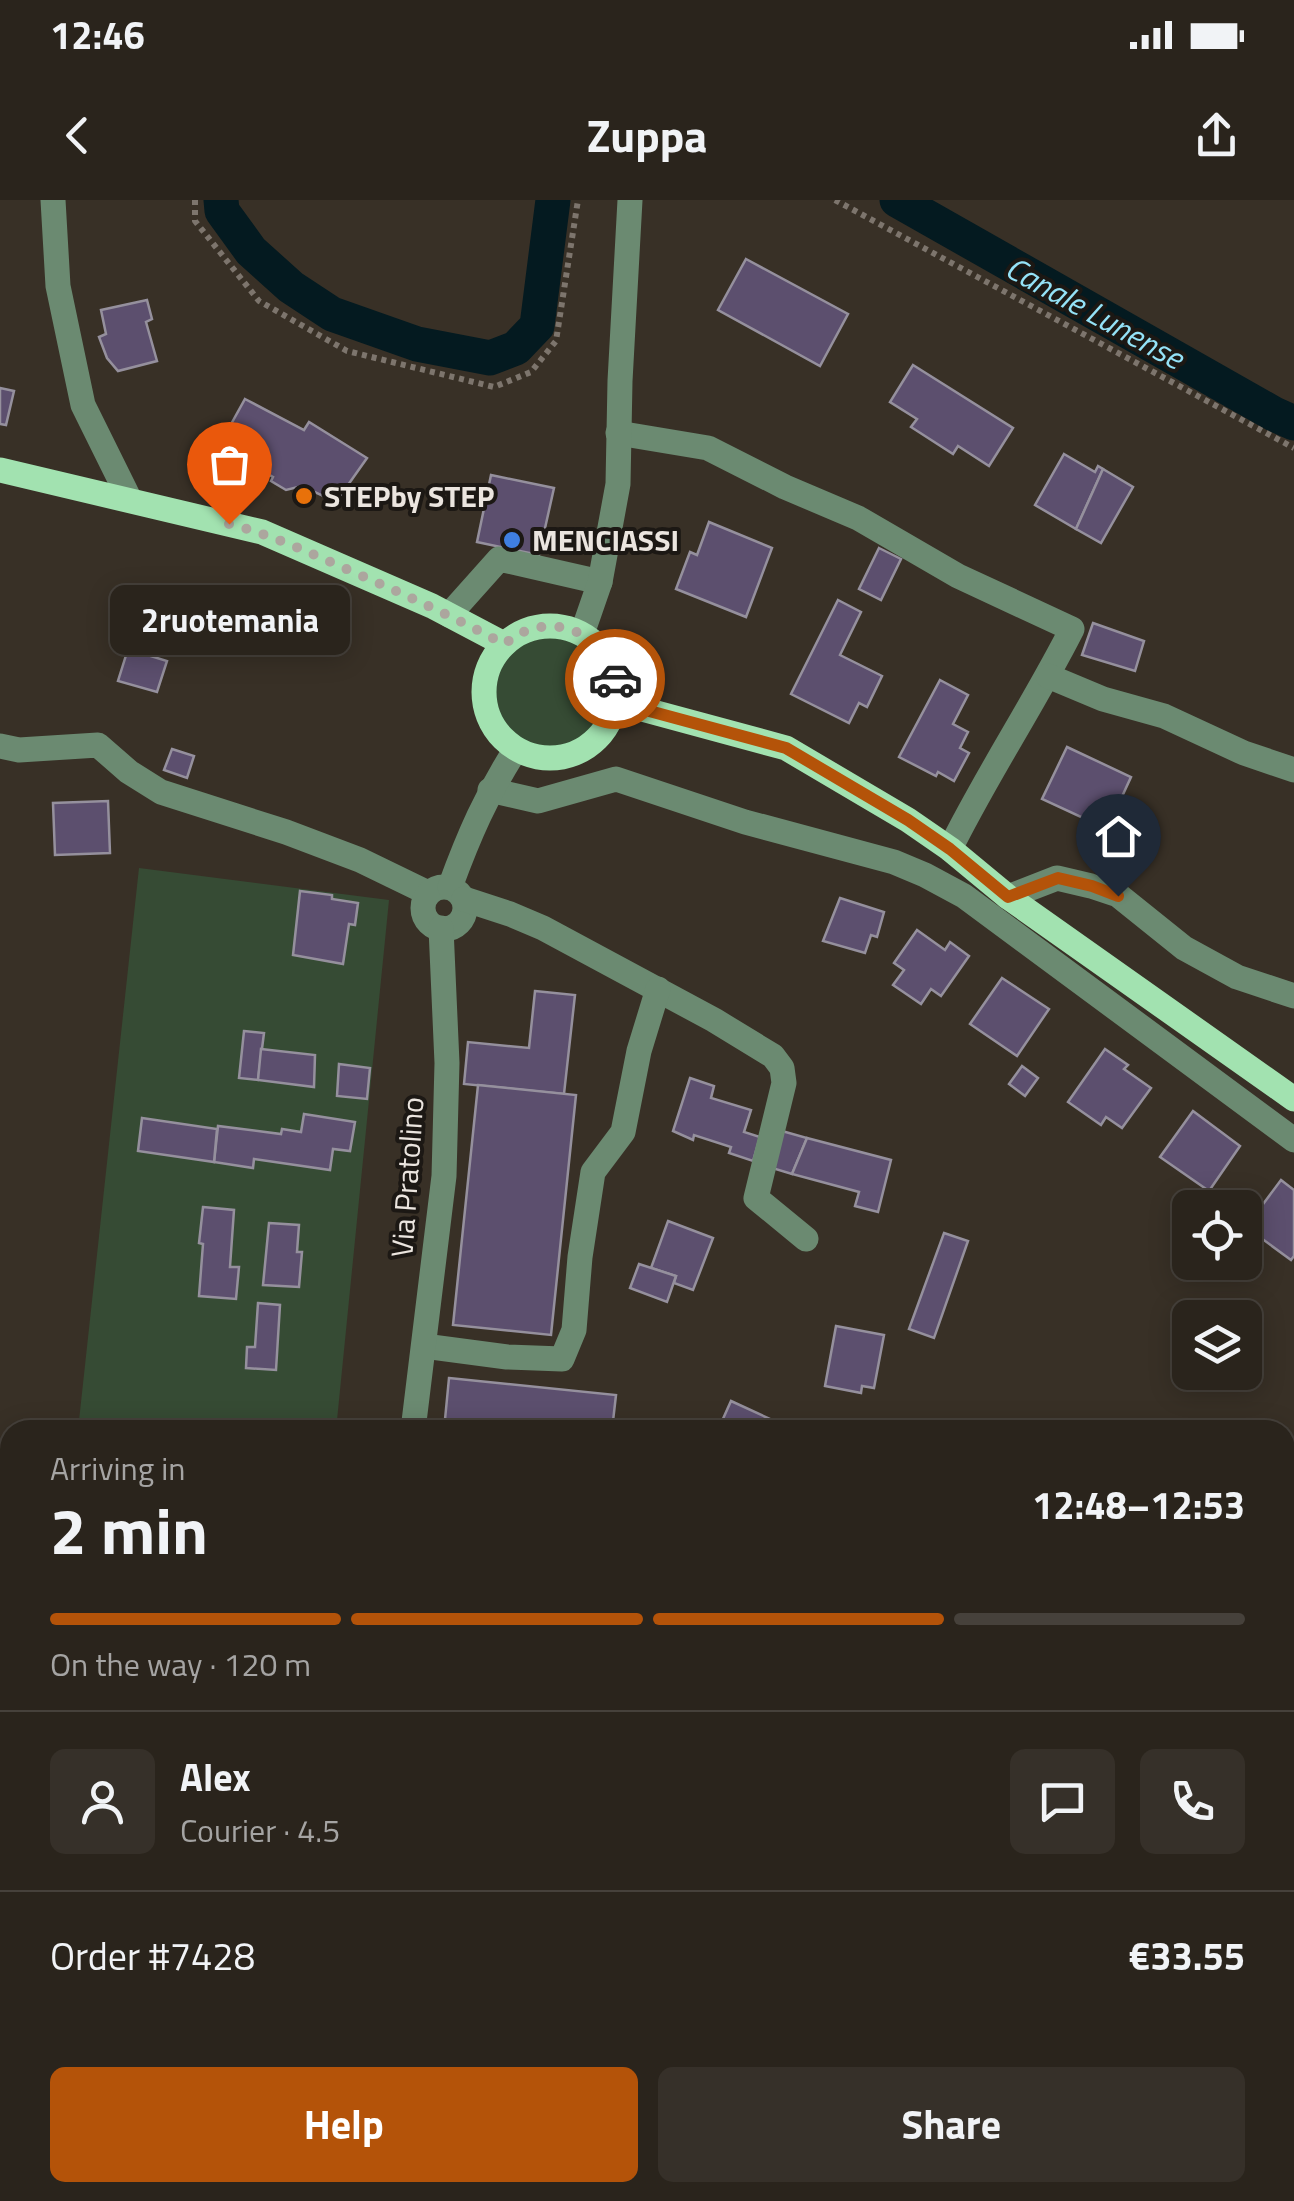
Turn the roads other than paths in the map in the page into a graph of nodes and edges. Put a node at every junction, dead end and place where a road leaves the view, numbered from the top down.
1 (53, 200) edge
2 (630, 200) edge
3 (618, 433) junction
4 (0, 470) edge
5 (130, 500) junction
6 (600, 582) junction
7 (449, 615) junction
8 (582, 634) junction
9 (504, 644) junction
10 (1048, 676) junction
11 (616, 702) junction
12 (0, 746) edge
13 (516, 750) junction
14 (1294, 770) edge
15 (490, 790) junction
16 (950, 849) junction
17 (447, 893) junction
18 (1008, 897) junction
19 (441, 928) junction
20 (658, 989) junction
21 (1294, 996) edge
22 (1294, 1099) edge
23 (1294, 1140) edge
24 (806, 1239) dead end
25 (424, 1346) junction
26 (415, 1420) edge

1 - 5 street
2 - 3 street
3 - 6 street
3 - 10 street
4 - 5 main road
5 - 7 main road
6 - 7 street
6 - 8 street
7 - 9 main road
8 - 9 main road
8 - 11 main road
9 - 13 main road
10 - 14 street
10 - 16 street
11 - 13 main road
11 - 16 main road
12 - 17 street
13 - 15 street
15 - 17 street
15 - 23 street
16 - 18 main road
17 - 19 street
17 - 19 street
17 - 20 street
18 - 21 street
18 - 22 main road
19 - 25 street, Via Pratolino
20 - 24 street
20 - 25 street
25 - 26 street, Via Pratolino

